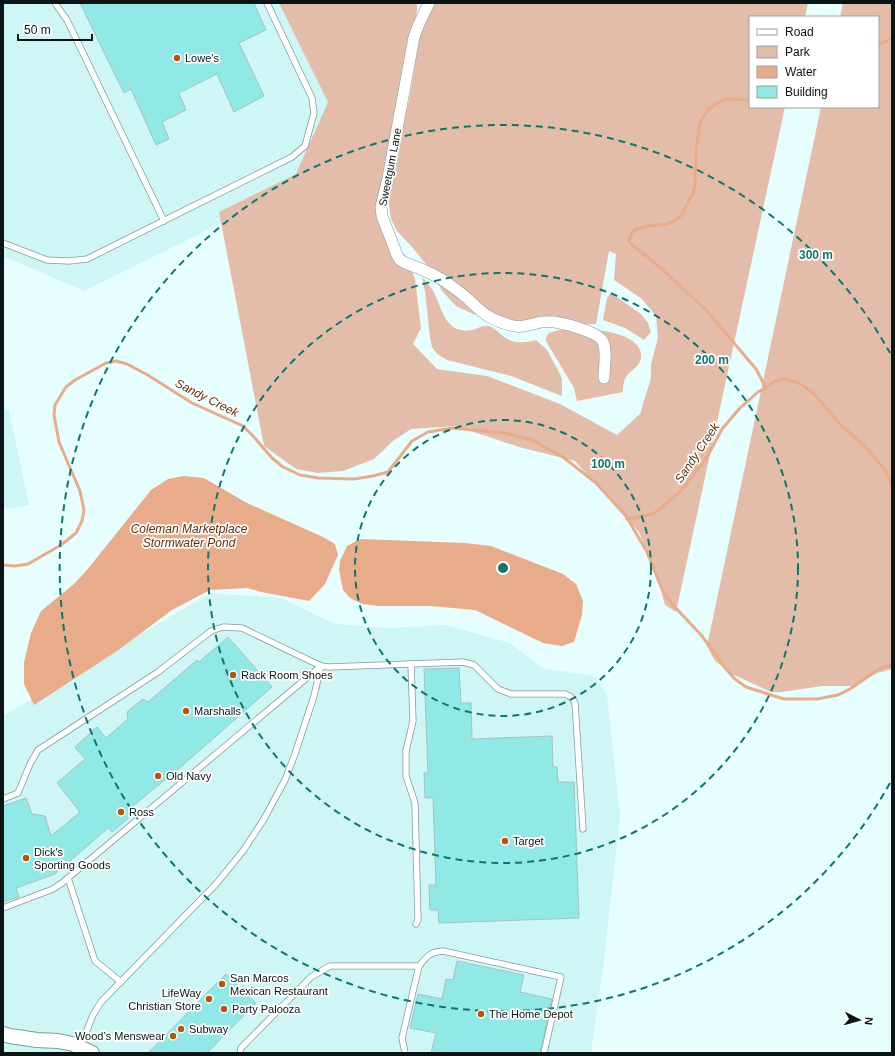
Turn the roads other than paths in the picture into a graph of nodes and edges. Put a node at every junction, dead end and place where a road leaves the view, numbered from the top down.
1 (55, 3) edge
2 (267, 3) edge
3 (429, 3) edge
4 (164, 221) junction
5 (3, 243) edge
6 (604, 378) dead end
7 (411, 664) junction
8 (321, 666) junction
9 (3, 799) edge
10 (583, 829) dead end
11 (68, 878) junction
12 (3, 908) edge
13 (416, 924) dead end
14 (419, 966) junction
15 (121, 982) junction
16 (3, 1034) edge
17 (84, 1051) edge
18 (240, 1053) edge
19 (405, 1053) edge
20 (544, 1053) edge

1 - 4 lane
2 - 4 lane
3 - 6 street, Sweetgum Lane
4 - 5 lane
7 - 8 lane
7 - 10 lane
7 - 13 lane
8 - 9 lane
8 - 11 lane
8 - 15 lane
11 - 12 lane
11 - 15 lane
14 - 18 lane
14 - 19 lane
14 - 20 lane
15 - 17 lane
16 - 17 street

